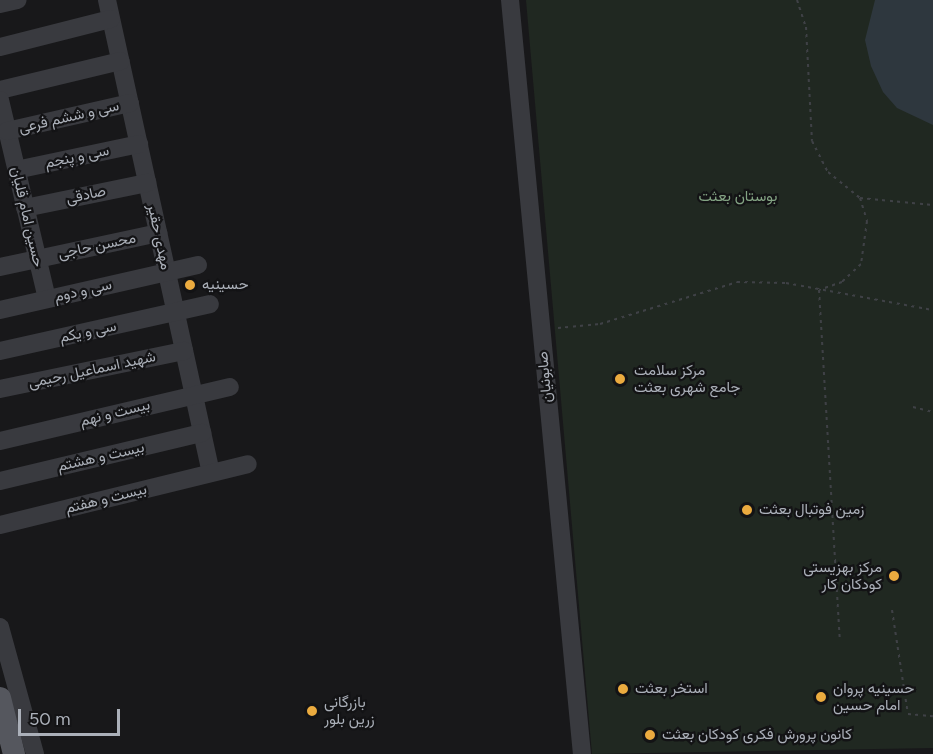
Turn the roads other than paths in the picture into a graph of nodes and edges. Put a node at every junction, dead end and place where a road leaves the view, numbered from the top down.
1 (18, 0) edge
2 (107, 0) edge
3 (510, 0) edge
4 (0, 4) edge
5 (111, 19) junction
6 (0, 47) edge
7 (121, 61) junction
8 (0, 90) edge
9 (130, 103) junction
10 (1, 106) edge
11 (7, 131) junction
12 (139, 144) junction
13 (16, 170) junction
14 (147, 183) junction
15 (25, 208) junction
16 (158, 232) junction
17 (37, 258) junction
18 (198, 265) dead end
19 (0, 267) edge
20 (167, 272) junction
21 (47, 299) junction
22 (210, 304) dead end
23 (0, 310) edge
24 (176, 312) junction
25 (0, 351) edge
26 (184, 351) junction
27 (230, 387) dead end
28 (0, 389) edge
29 (194, 394) junction
30 (202, 433) junction
31 (0, 441) edge
32 (248, 464) dead end
33 (211, 473) junction
34 (0, 481) edge
35 (0, 525) edge
36 (0, 627) edge
37 (0, 698) edge
38 (23, 751) edge
39 (582, 754) edge

1 - 4 street
2 - 5 street, مهدی حقیر
3 - 39 street, صابونیان
5 - 6 street
5 - 7 street, مهدی حقیر
7 - 8 street
7 - 9 street, مهدی حقیر
9 - 11 street, سی و ششم فرعی
9 - 12 street, مهدی حقیر
10 - 11 street, حسین امام قلیان
11 - 13 street, حسین امام قلیان
12 - 13 street, سی و پنجم
12 - 14 street, مهدی حقیر
13 - 15 street, حسین امام قلیان
14 - 15 street, صادقی
14 - 16 street, مهدی حقیر
15 - 17 street, حسین امام قلیان
16 - 17 street, محسن حاجی
16 - 20 street, مهدی حقیر
17 - 19 street, محسن حاجی
17 - 21 street, حسین امام قلیان
18 - 20 street, سی و دوم
20 - 21 street, سی و دوم
20 - 24 street, مهدی حقیر
21 - 23 street, سی و دوم
22 - 24 street, سی و یکم
24 - 25 street, سی و یکم
24 - 26 street, مهدی حقیر
26 - 28 street, شهید اسماعیل رحیمی
26 - 29 street, مهدی حقیر
27 - 29 street, بیست و نهم
29 - 30 street, مهدی حقیر
29 - 31 street, بیست و نهم
30 - 33 street, مهدی حقیر
30 - 34 street, بیست و هشتم
32 - 33 street, بیست و هفتم
33 - 35 street, بیست و هفتم
36 - 38 street
37 - 38 main road

